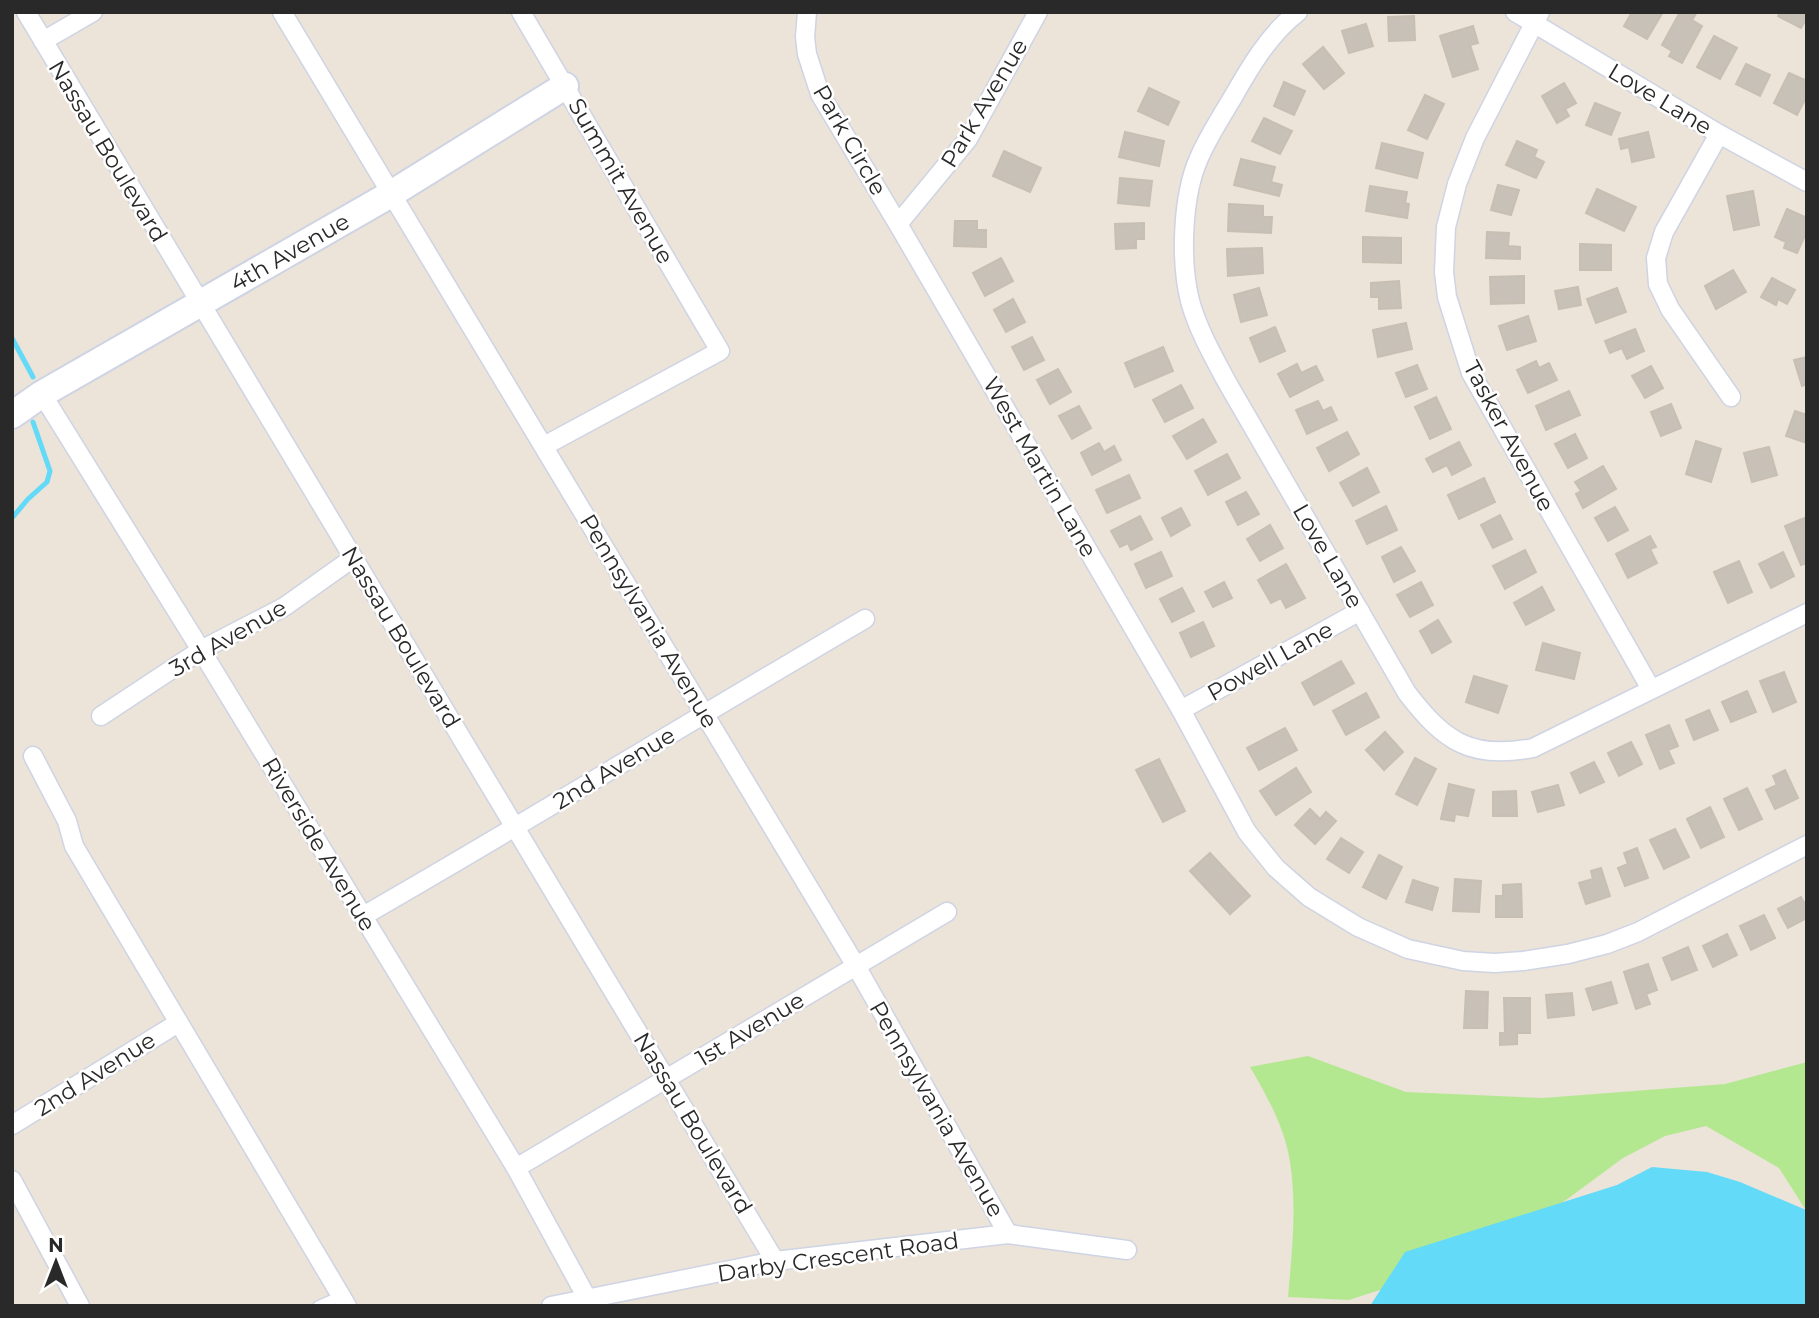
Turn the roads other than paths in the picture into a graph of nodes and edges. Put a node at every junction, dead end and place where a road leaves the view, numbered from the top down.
1 (26, 12) edge
2 (93, 12) edge
3 (282, 12) edge
4 (521, 12) edge
5 (807, 12) edge
6 (1038, 12) edge
7 (1298, 12) edge
8 (1515, 12) edge
9 (1536, 18) edge
10 (43, 41) junction
11 (565, 86) junction
12 (1719, 134) junction
13 (1807, 182) edge
14 (391, 194) junction
15 (898, 224) junction
16 (199, 303) junction
17 (42, 394) junction
18 (1731, 397) dead end
19 (12, 415) edge
20 (544, 446) junction
21 (354, 558) junction
22 (1360, 611) junction
23 (1807, 613) edge
24 (865, 619) dead end
25 (201, 650) junction
26 (1651, 689) junction
27 (1181, 710) junction
28 (705, 713) junction
29 (101, 716) dead end
30 (33, 756) dead end
31 (517, 828) junction
32 (1807, 845) edge
33 (947, 912) dead end
34 (363, 916) junction
35 (856, 966) junction
36 (178, 1023) junction
37 (667, 1079) junction
38 (12, 1125) edge
39 (516, 1168) junction
40 (12, 1180) edge
41 (1008, 1234) junction
42 (1127, 1250) dead end
43 (775, 1261) junction
44 (587, 1298) junction
45 (344, 1301) edge
46 (80, 1306) edge
47 (318, 1306) edge
48 (551, 1306) edge

1 - 10 street, Nassau Boulevard
2 - 10 street
3 - 14 street, Pennsylvania Avenue
4 - 11 street, Summit Avenue
5 - 15 street, Park Circle
6 - 15 street, Park Avenue
7 - 22 street, Love Lane
8 - 9 street, Love Lane
9 - 12 street, Love Lane
9 - 26 street, Tasker Avenue
10 - 16 street, Nassau Boulevard
11 - 14 street, 4th Avenue
11 - 20 street, Summit Avenue
12 - 13 street, Love Lane
12 - 18 street
14 - 16 street, 4th Avenue
14 - 20 street, Pennsylvania Avenue
15 - 27 street, West Martin Lane
16 - 17 street, 4th Avenue
16 - 21 street, Nassau Boulevard
17 - 19 street, 4th Avenue
17 - 25 street, Riverside Avenue
20 - 28 street, Pennsylvania Avenue
21 - 25 street, 3rd Avenue
21 - 31 street, Nassau Boulevard
22 - 26 street, Love Lane
22 - 27 street, Powell Lane
23 - 26 street, Love Lane
24 - 28 street, 2nd Avenue
25 - 29 street, 3rd Avenue
25 - 34 street, Riverside Avenue
27 - 32 street, West Martin Lane
28 - 31 street, 2nd Avenue
28 - 35 street, Pennsylvania Avenue
30 - 36 street
31 - 34 street, 2nd Avenue
31 - 37 street, Nassau Boulevard
33 - 35 street, 1st Avenue
34 - 39 street, Riverside Avenue
35 - 37 street, 1st Avenue
35 - 41 street, Pennsylvania Avenue
36 - 38 street, 2nd Avenue
36 - 45 street
37 - 39 street, 1st Avenue
37 - 43 street, Nassau Boulevard
39 - 44 street, Riverside Avenue
40 - 46 street
41 - 42 street, Darby Crescent Road
41 - 43 street, Darby Crescent Road
43 - 44 street, Darby Crescent Road
44 - 48 street, Darby Crescent Road
45 - 47 lane

